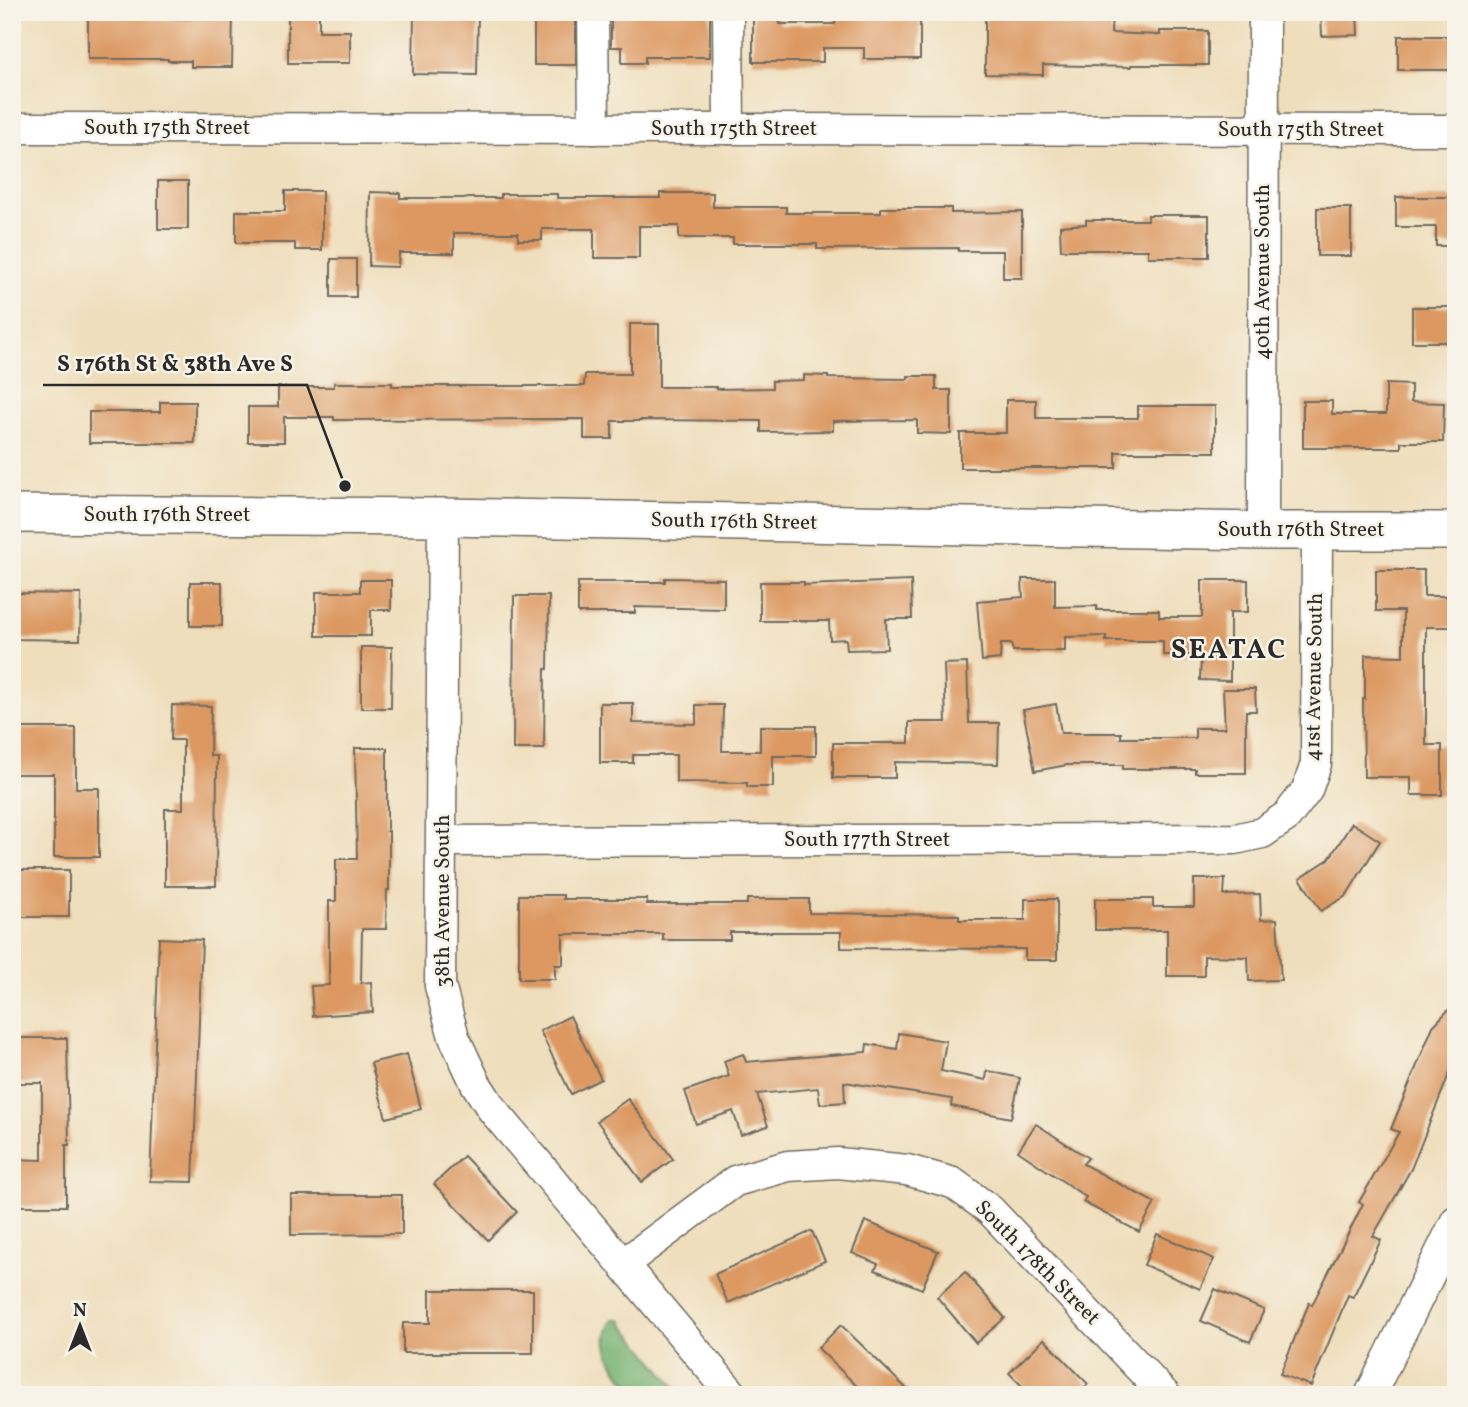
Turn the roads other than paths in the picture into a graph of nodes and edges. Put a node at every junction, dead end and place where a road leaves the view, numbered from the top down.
1 (593, 12) edge
2 (728, 12) edge
3 (1264, 12) edge
4 (12, 128) edge
5 (594, 129) junction
6 (729, 129) junction
7 (1263, 129) junction
8 (1456, 130) edge
9 (12, 514) edge
10 (443, 517) junction
11 (1317, 530) junction
12 (1263, 531) junction
13 (1456, 531) edge
14 (1287, 816) joint
15 (442, 841) junction
16 (1456, 1222) edge
17 (624, 1264) junction
18 (733, 1395) edge
19 (1165, 1395) edge
20 (1370, 1395) edge

1 - 5 street
2 - 6 street
3 - 7 street, 40th Avenue South
4 - 5 street, South 175th Street
5 - 6 street, South 175th Street
6 - 7 street, South 175th Street
7 - 8 street, South 175th Street
7 - 12 street, 40th Avenue South
9 - 10 street, South 176th Street
10 - 12 street, South 176th Street
10 - 15 street, 38th Avenue South
11 - 12 street, South 176th Street
11 - 13 street, South 176th Street
11 - 14 street, 41st Avenue South
14 - 15 street, South 177th Street
15 - 17 street, 38th Avenue South
16 - 20 street
17 - 18 street, 38th Avenue South
17 - 19 street, South 178th Street

